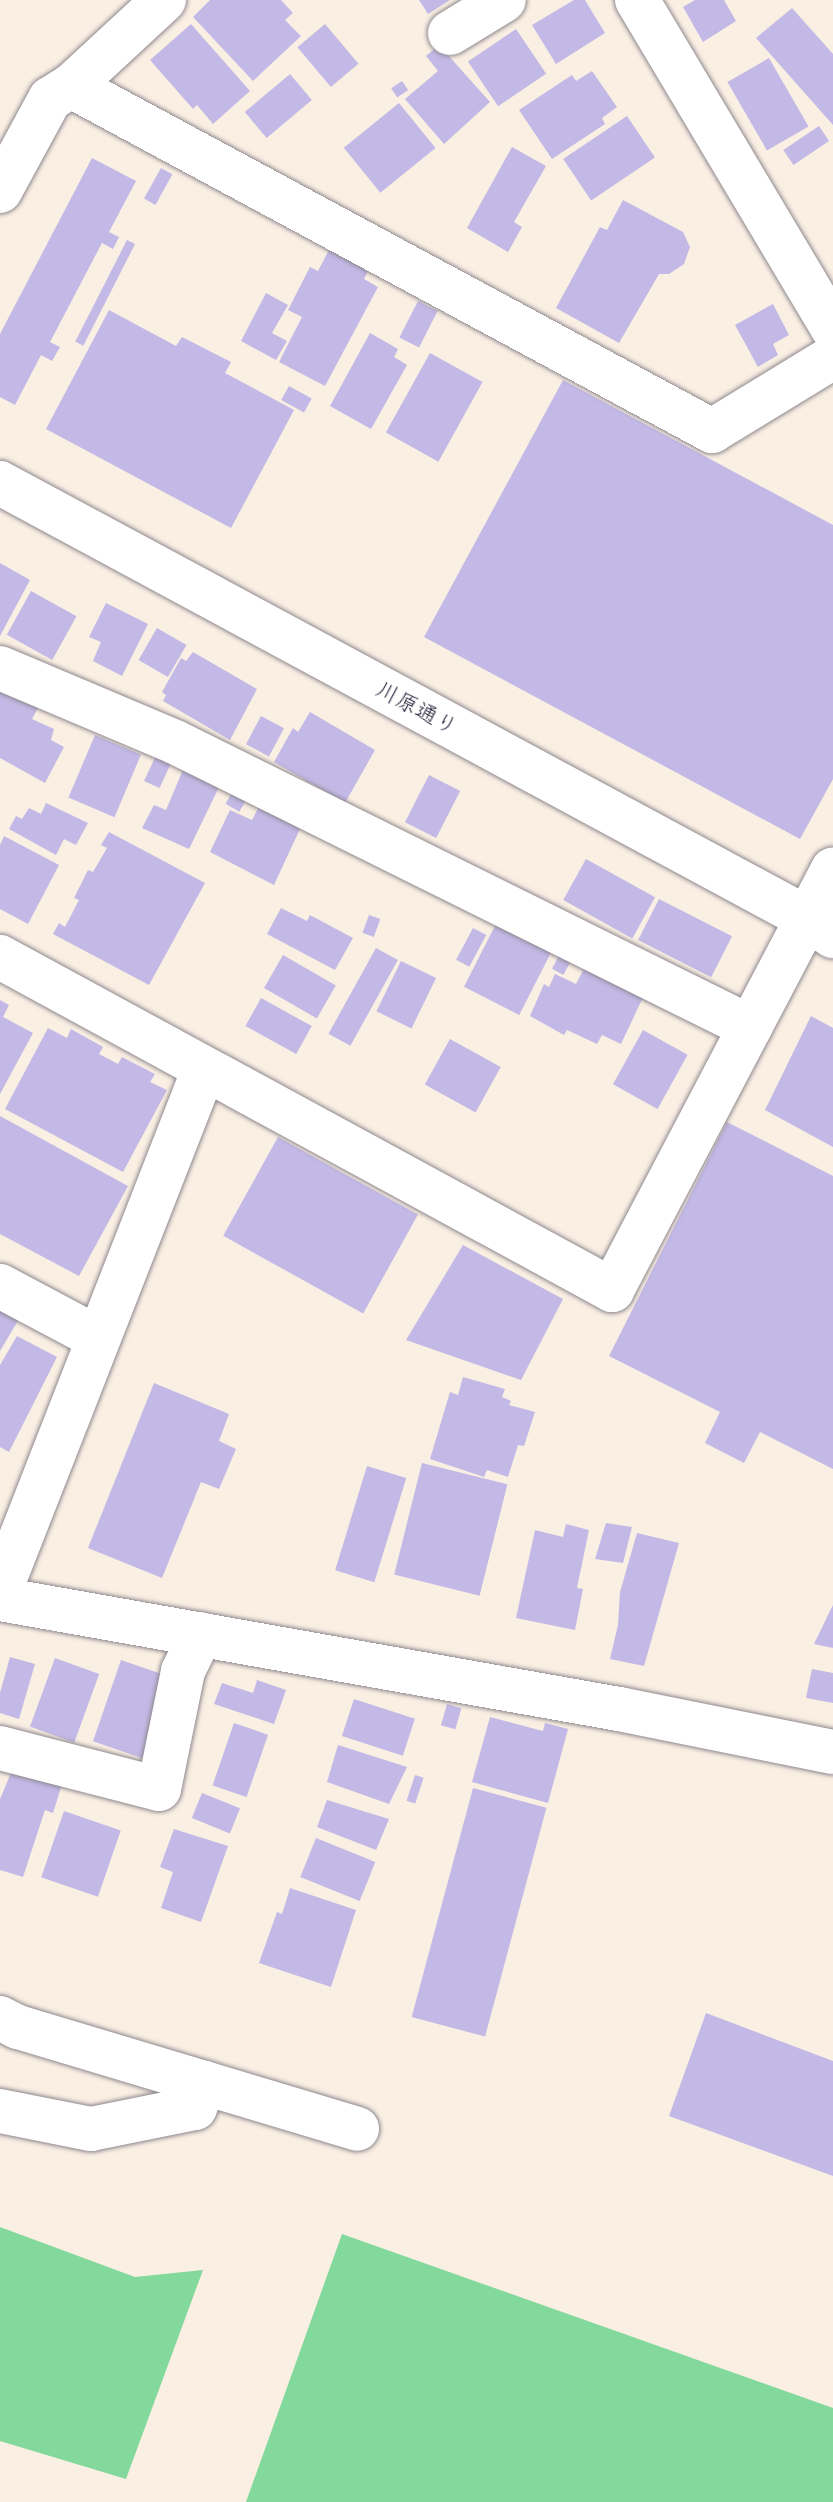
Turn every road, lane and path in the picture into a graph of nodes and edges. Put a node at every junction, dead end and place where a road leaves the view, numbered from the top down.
1 (164, 0) edge
2 (504, 0) edge
3 (637, 0) edge
4 (450, 33) dead end
5 (71, 86) junction
6 (0, 191) edge
7 (833, 329) edge
8 (833, 357) edge
9 (0, 483) edge
10 (0, 668) edge
11 (833, 869) edge
12 (824, 928) edge
13 (0, 957) edge
14 (750, 1027) junction
15 (204, 1069) junction
16 (0, 1286) edge
17 (98, 1338) junction
18 (0, 1591) edge
19 (0, 1599) edge
20 (201, 1634) junction
21 (0, 1748) edge
22 (833, 1752) edge
23 (6, 2022) edge
24 (204, 2083) junction
25 (0, 2111) edge
26 (357, 2129) dead end

1 - 5 street
2 - 4 street
3 - 7 street
5 - 6 street
5 - 8 street
9 - 12 street, 川原通り
10 - 14 street
11 - 12 street
12 - 14 street
13 - 15 street
14 - 15 street
15 - 17 street
16 - 17 street
17 - 18 street
19 - 20 street
20 - 21 street
20 - 22 street
23 - 24 street
24 - 25 street
24 - 26 street

